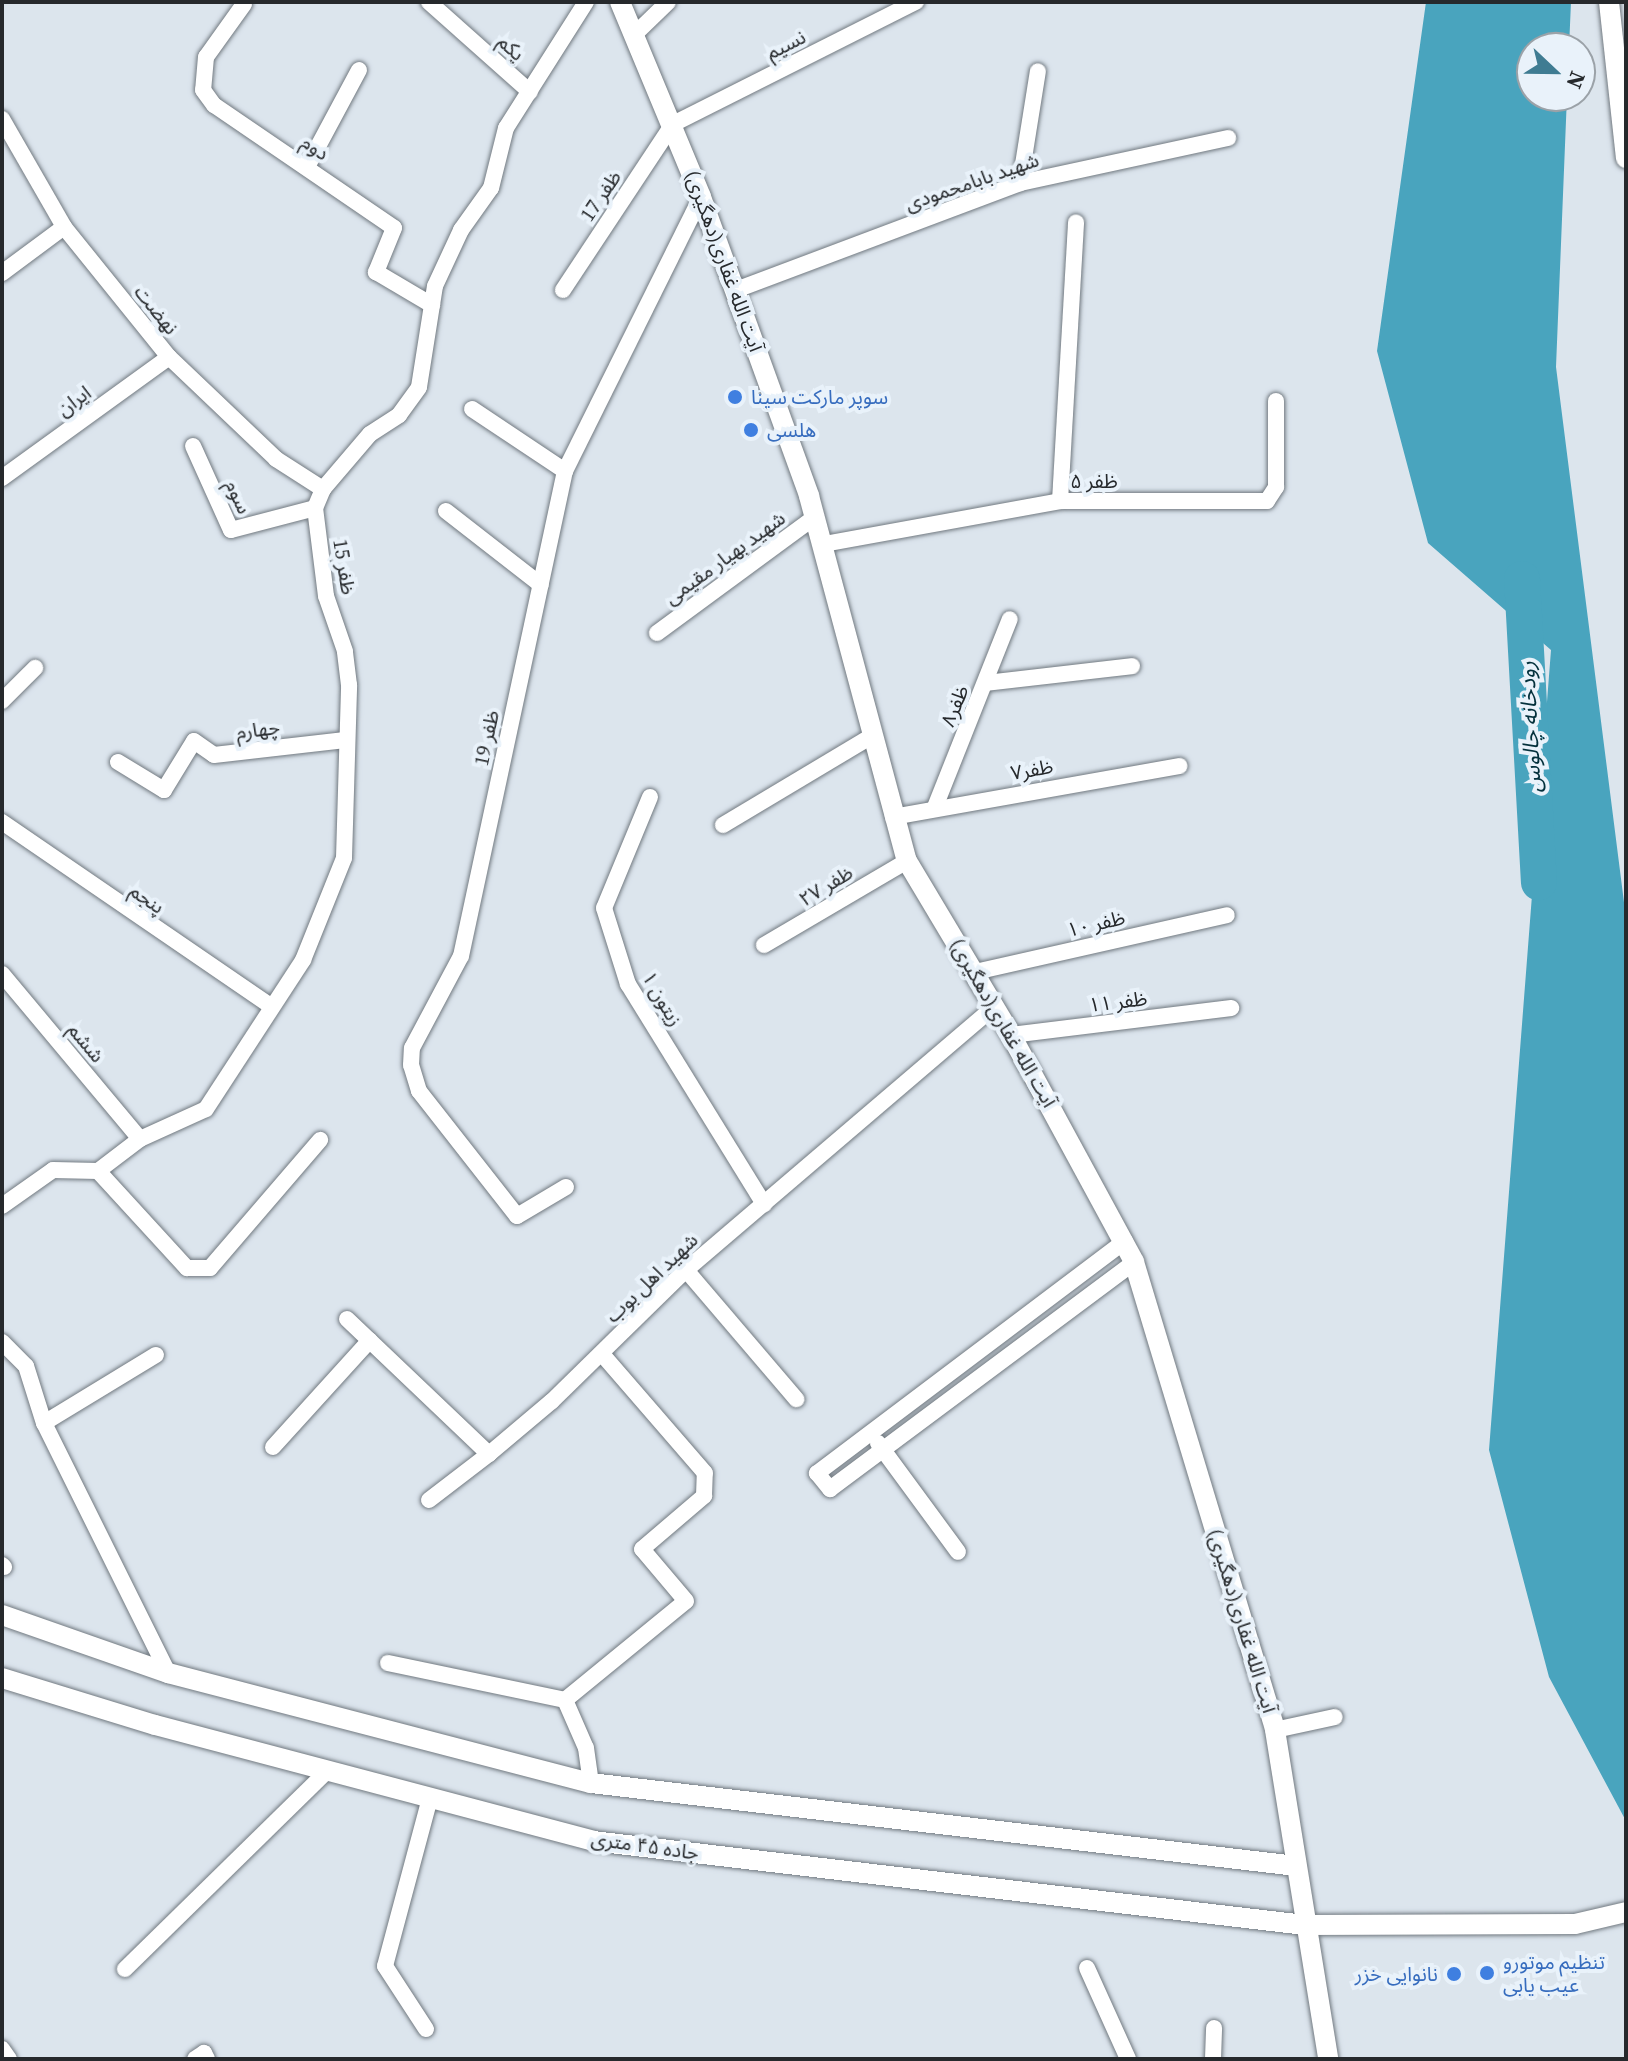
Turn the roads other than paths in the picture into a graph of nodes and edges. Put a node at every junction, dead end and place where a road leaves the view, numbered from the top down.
1 (429, 2) edge
2 (586, 2) edge
3 (620, 2) edge
4 (668, 2) edge
5 (916, 2) edge
6 (1609, 2) edge
7 (244, 4) edge
8 (634, 35) junction
9 (359, 70) dead end
10 (1038, 71) dead end
11 (530, 92) junction
12 (2, 119) edge
13 (673, 124) junction
14 (1228, 138) dead end
15 (1626, 158) edge
16 (307, 167) junction
17 (1020, 183) junction
18 (701, 197) junction
19 (1076, 222) dead end
20 (64, 227) junction
21 (2, 273) edge
22 (563, 290) dead end
23 (736, 290) junction
24 (432, 305) junction
25 (169, 357) junction
26 (1276, 401) dead end
27 (472, 409) dead end
28 (193, 446) dead end
29 (565, 471) junction
30 (2, 478) edge
31 (323, 489) junction
32 (1060, 501) junction
33 (315, 508) junction
34 (446, 511) dead end
35 (816, 516) junction
36 (824, 544) junction
37 (541, 585) junction
38 (1010, 619) dead end
39 (657, 633) dead end
40 (1132, 666) dead end
41 (35, 668) dead end
42 (986, 683) junction
43 (2, 701) edge
44 (872, 736) junction
45 (345, 740) junction
46 (118, 762) dead end
47 (1179, 766) dead end
48 (650, 797) dead end
49 (935, 807) junction
50 (893, 817) junction
51 (2, 822) edge
52 (723, 825) dead end
53 (907, 861) junction
54 (1227, 915) dead end
55 (764, 945) dead end
56 (975, 972) junction
57 (2, 974) edge
58 (272, 1007) junction
59 (994, 1007) junction
60 (1231, 1008) dead end
61 (1011, 1035) junction
62 (140, 1139) junction
63 (320, 1140) dead end
64 (98, 1171) junction
65 (566, 1187) dead end
66 (764, 1204) junction
67 (2, 1206) edge
68 (1125, 1241) junction
69 (1134, 1262) junction
70 (686, 1270) junction
71 (347, 1319) dead end
72 (370, 1340) junction
73 (2, 1342) edge
74 (602, 1354) junction
75 (156, 1355) dead end
76 (796, 1399) dead end
77 (44, 1423) junction
78 (870, 1432) junction
79 (273, 1447) dead end
80 (883, 1449) junction
81 (489, 1454) junction
82 (429, 1500) dead end
83 (958, 1552) dead end
84 (2, 1615) edge
85 (388, 1663) dead end
86 (168, 1673) junction
87 (2, 1678) edge
88 (565, 1700) junction
89 (1335, 1717) dead end
90 (1275, 1730) junction
91 (327, 1771) junction
92 (591, 1783) junction
93 (430, 1798) junction
94 (1296, 1866) junction
95 (1626, 1912) edge
96 (1305, 1925) junction
97 (1087, 1968) dead end
98 (125, 1969) dead end
99 (1214, 2028) dead end
100 (426, 2029) dead end
101 (2, 2049) edge
102 (9, 2059) edge
103 (195, 2059) edge
104 (207, 2059) edge
105 (1128, 2059) edge
106 (1213, 2059) edge
107 (1328, 2059) edge

1 - 11 street, یکم
2 - 11 street, ظفر 15
3 - 8 street, آیت الله غفاری(دهگیری)
4 - 8 street
5 - 13 street, نسیم
6 - 15 street
7 - 16 street, دوم
8 - 13 street, آیت الله غفاری(دهگیری)
9 - 16 street
10 - 17 street
11 - 24 street, ظفر 15
12 - 20 street, نهضت
13 - 18 street, آیت الله غفاری(دهگیری)
13 - 22 street, ظفر 17
14 - 17 street, شهید بابامحمودی
16 - 24 street, دوم
17 - 23 street, شهید بابامحمودی
18 - 23 street, آیت الله غفاری(دهگیری)
18 - 29 street, ظفر 19
19 - 32 street
20 - 21 street
20 - 25 street, نهضت
23 - 35 street, آیت الله غفاری(دهگیری)
24 - 31 street, ظفر 15
25 - 30 street, ایران
25 - 31 street, نهضت
26 - 32 street, ظفر ۵
27 - 29 street
28 - 33 street, سوم
29 - 37 street, ظفر 19
31 - 33 street, ظفر 15
32 - 36 street, ظفر ۵
33 - 45 street, ظفر 15
34 - 37 street
35 - 36 street, آیت الله غفاری(دهگیری)
35 - 39 street, شهید بهیار مقیمی
36 - 44 street, آیت الله غفاری(دهگیری)
37 - 65 street, ظفر 19
38 - 42 street, ظفر۸
40 - 42 street
41 - 43 street
42 - 49 street, ظفر۸
44 - 50 street, آیت الله غفاری(دهگیری)
44 - 52 street
45 - 46 street, چهارم
45 - 58 street, ظفر 15
47 - 49 street, ظفر۷
48 - 66 street, زیتون ۱
49 - 50 street, ظفر۷
50 - 53 street, آیت الله غفاری(دهگیری)
51 - 58 street, پنجم
53 - 55 street, ظفر ۲۷
53 - 56 street, آیت الله غفاری(دهگیری)
54 - 56 street, ظفر ۱۰
56 - 59 street, آیت الله غفاری(دهگیری)
57 - 62 street, ششم
58 - 62 street, ظفر 15
59 - 61 street, آیت الله غفاری(دهگیری)
59 - 66 street, شهید اهل بوب
60 - 61 street, ظفر ۱۱
61 - 68 street, آیت الله غفاری(دهگیری)
62 - 64 street, ظفر 15
63 - 64 street
64 - 67 street
66 - 70 street, شهید اهل بوب
68 - 69 street, آیت الله غفاری(دهگیری)
68 - 78 street
69 - 80 street
69 - 90 street, آیت الله غفاری(دهگیری)
70 - 74 street, شهید اهل بوب
70 - 76 street
71 - 72 street
72 - 79 street
72 - 81 street
73 - 77 street
74 - 81 street, شهید اهل بوب
74 - 88 street
75 - 77 street
77 - 86 street
78 - 80 street
78 - 80 street
80 - 83 street
81 - 82 street, شهید اهل بوب
84 - 86 street
85 - 88 street
86 - 92 street
87 - 91 street, جاده ۴۵ متری
88 - 92 street
89 - 90 street
90 - 94 street, آیت الله غفاری(دهگیری)
91 - 93 street, جاده ۴۵ متری
91 - 98 street
92 - 94 street
93 - 96 street, جاده ۴۵ متری
93 - 100 street
94 - 96 street, آیت الله غفاری(دهگیری)
95 - 96 street, جاده ۴۵ متری
96 - 107 street, آیت الله غفاری(دهگیری)
97 - 105 street
99 - 106 street
101 - 102 street
103 - 104 street

